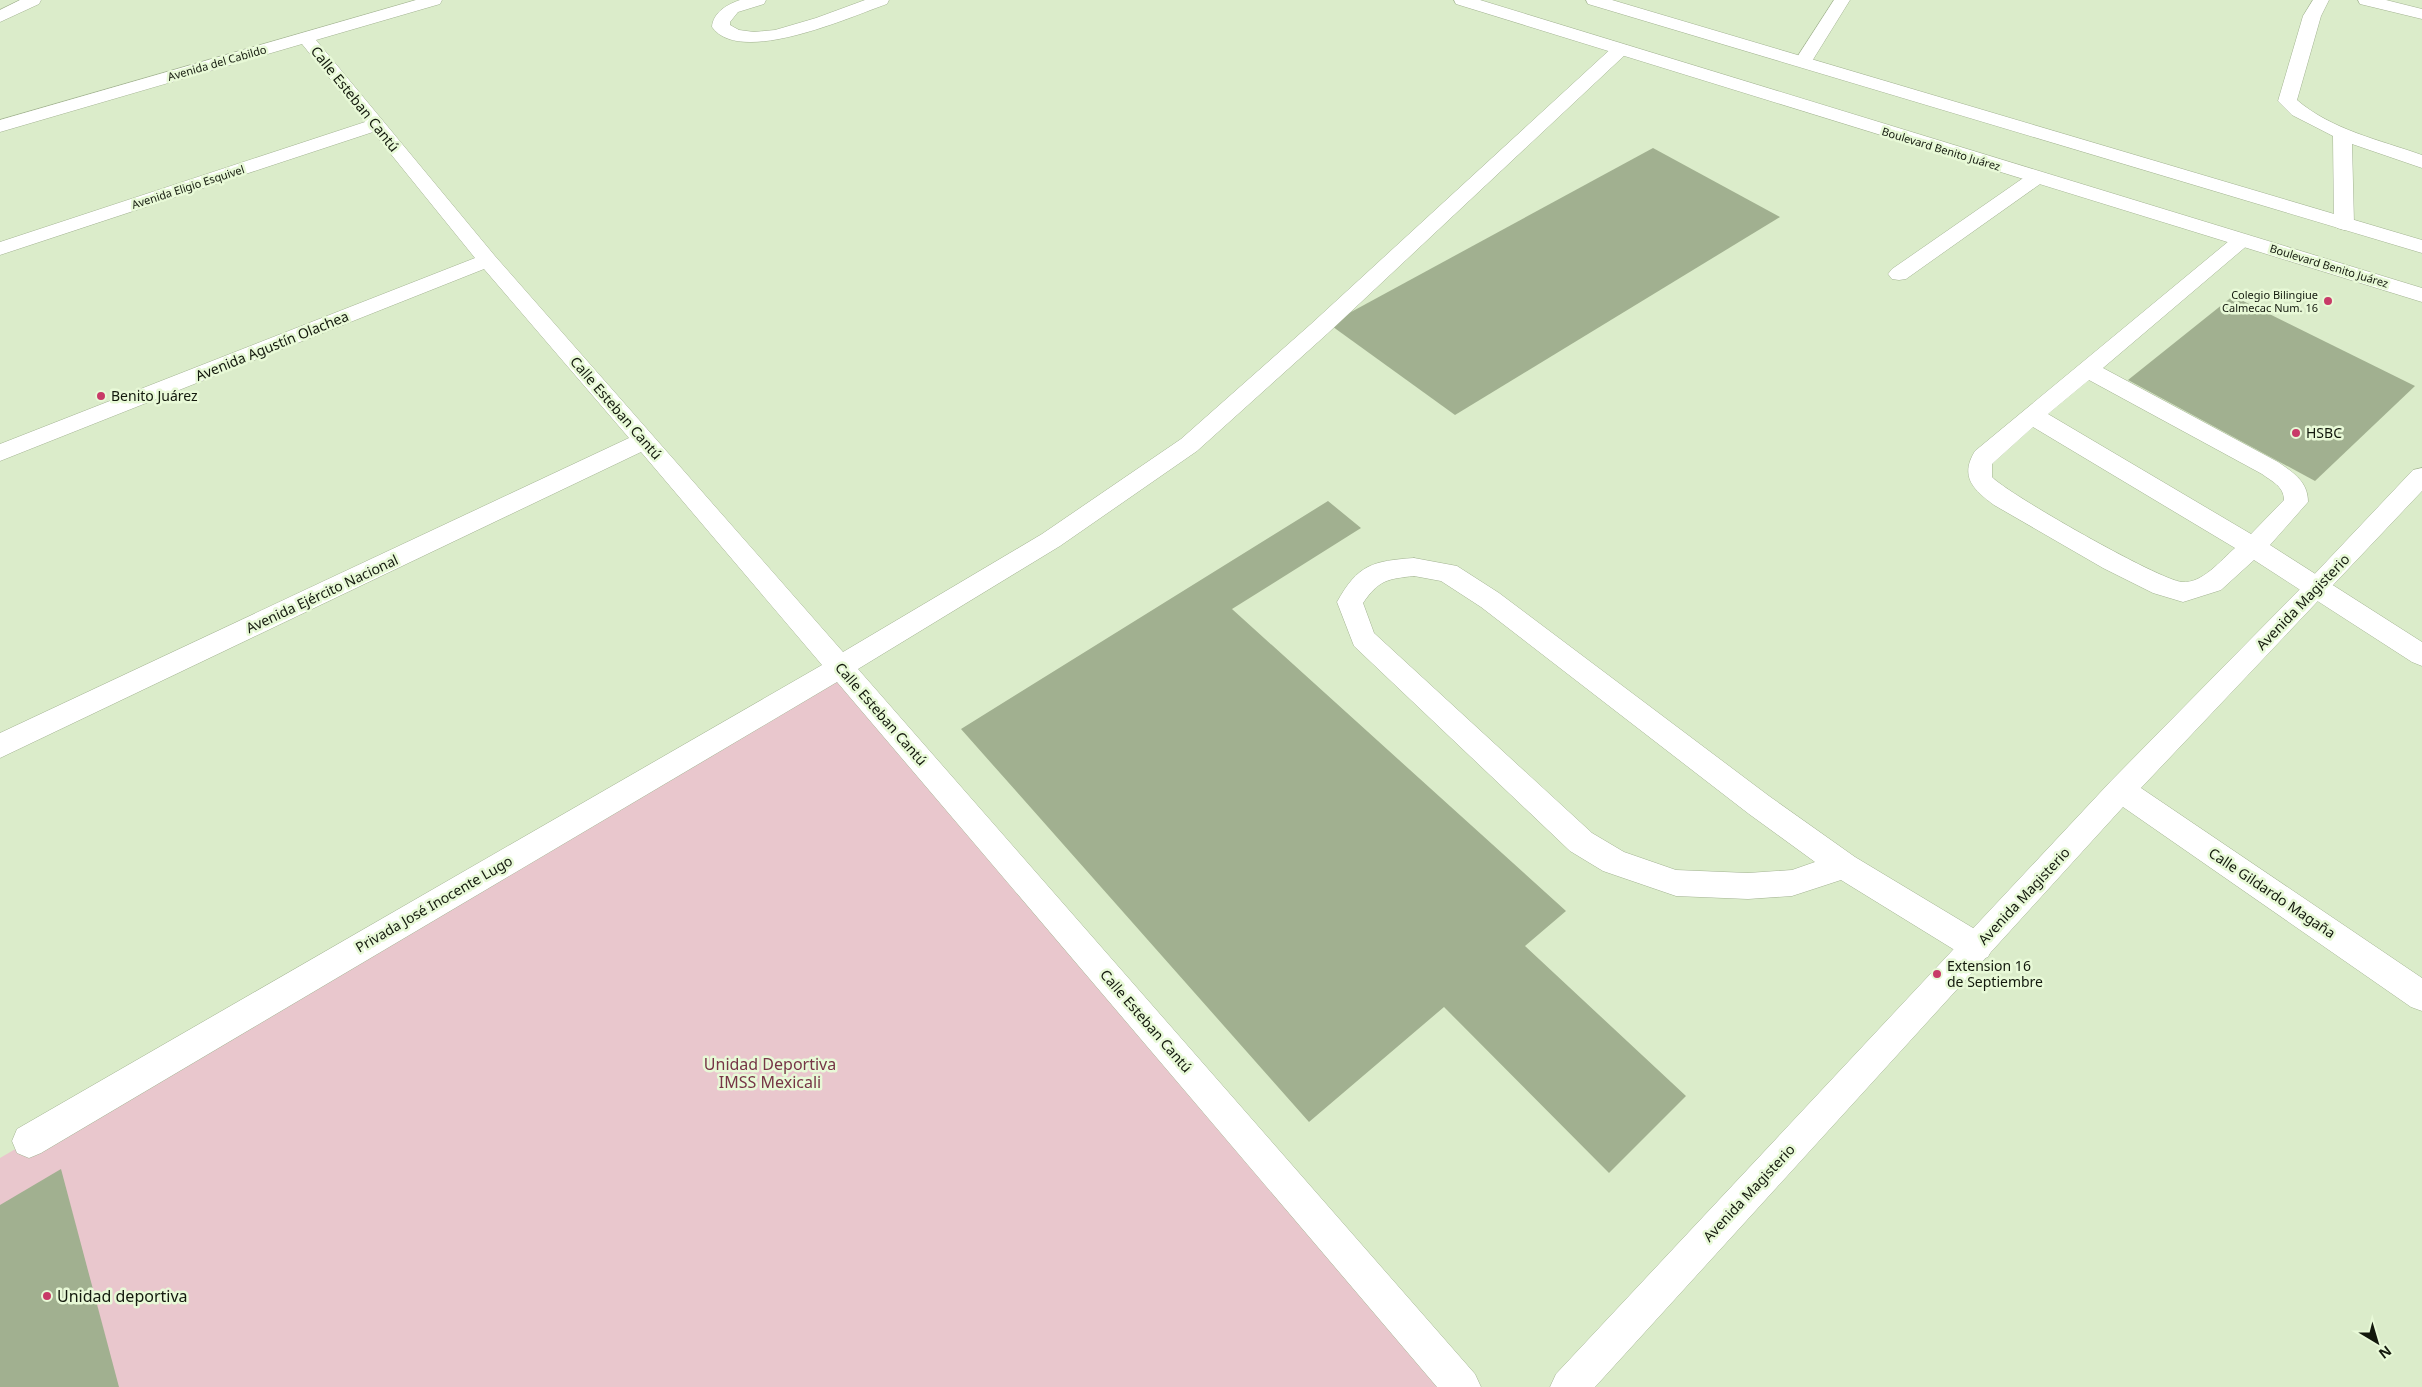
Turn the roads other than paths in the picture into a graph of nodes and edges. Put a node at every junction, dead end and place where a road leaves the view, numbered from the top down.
1 (33, 0) edge
2 (434, 0) edge
3 (758, 0) edge
4 (881, 0) edge
5 (1462, 0) edge
6 (1594, 0) edge
7 (1842, 0) edge
8 (2321, 0) edge
9 (2366, 0) edge
10 (2422, 14) edge
11 (0, 17) edge
12 (306, 37) junction
13 (1621, 49) junction
14 (1777, 72) junction
15 (375, 125) junction
16 (0, 126) edge
17 (2342, 134) junction
18 (2422, 162) edge
19 (2036, 178) junction
20 (2344, 224) junction
21 (2242, 240) junction
22 (2422, 247) edge
23 (0, 249) edge
24 (488, 260) junction
25 (1899, 274) dead end
26 (2422, 295) edge
27 (2087, 369) junction
28 (2031, 416) junction
29 (644, 442) junction
30 (0, 453) edge
31 (2422, 476) edge
32 (2254, 547) junction
33 (2318, 587) junction
34 (2422, 654) edge
35 (840, 667) junction
36 (0, 746) edge
37 (2121, 790) junction
38 (1844, 866) junction
39 (1977, 947) junction
40 (2422, 996) edge
41 (29, 1141) dead end
42 (1462, 1387) edge
43 (1569, 1387) edge

1 - 11 street
2 - 12 street, Avenida del Cabildo
3 - 4 street
5 - 13 street, Boulevard Benito Juárez
6 - 14 street, Boulevard Benito Juárez
7 - 14 street
8 - 17 street
9 - 10 street
12 - 15 street, Calle Esteban Cantú
12 - 16 street, Avenida del Cabildo
13 - 14 street, Boulevard Benito Juárez
13 - 35 street, Privada José Inocente Lugo
14 - 19 street, Boulevard Benito Juárez
14 - 20 street, Boulevard Benito Juárez
15 - 23 street, Avenida Eligio Esquivel
15 - 24 street, Calle Esteban Cantú
17 - 18 street
17 - 20 street
19 - 21 street, Boulevard Benito Juárez
19 - 25 street
20 - 22 street, Boulevard Benito Juárez
21 - 26 street, Boulevard Benito Juárez
21 - 27 street
24 - 29 street, Calle Esteban Cantú
24 - 30 street, Avenida Agustín Olachea
27 - 28 street
27 - 32 street
28 - 32 street
28 - 32 street
29 - 35 street, Calle Esteban Cantú
29 - 36 street, Avenida Ejército Nacional
31 - 33 street, Avenida Magisterio
32 - 33 street
33 - 34 street
33 - 37 street, Avenida Magisterio
35 - 41 street, Privada José Inocente Lugo
35 - 42 street, Calle Esteban Cantú
37 - 39 street, Avenida Magisterio
37 - 40 street, Calle Gildardo Magaña
38 - 38 street
38 - 39 street
39 - 43 street, Avenida Magisterio

